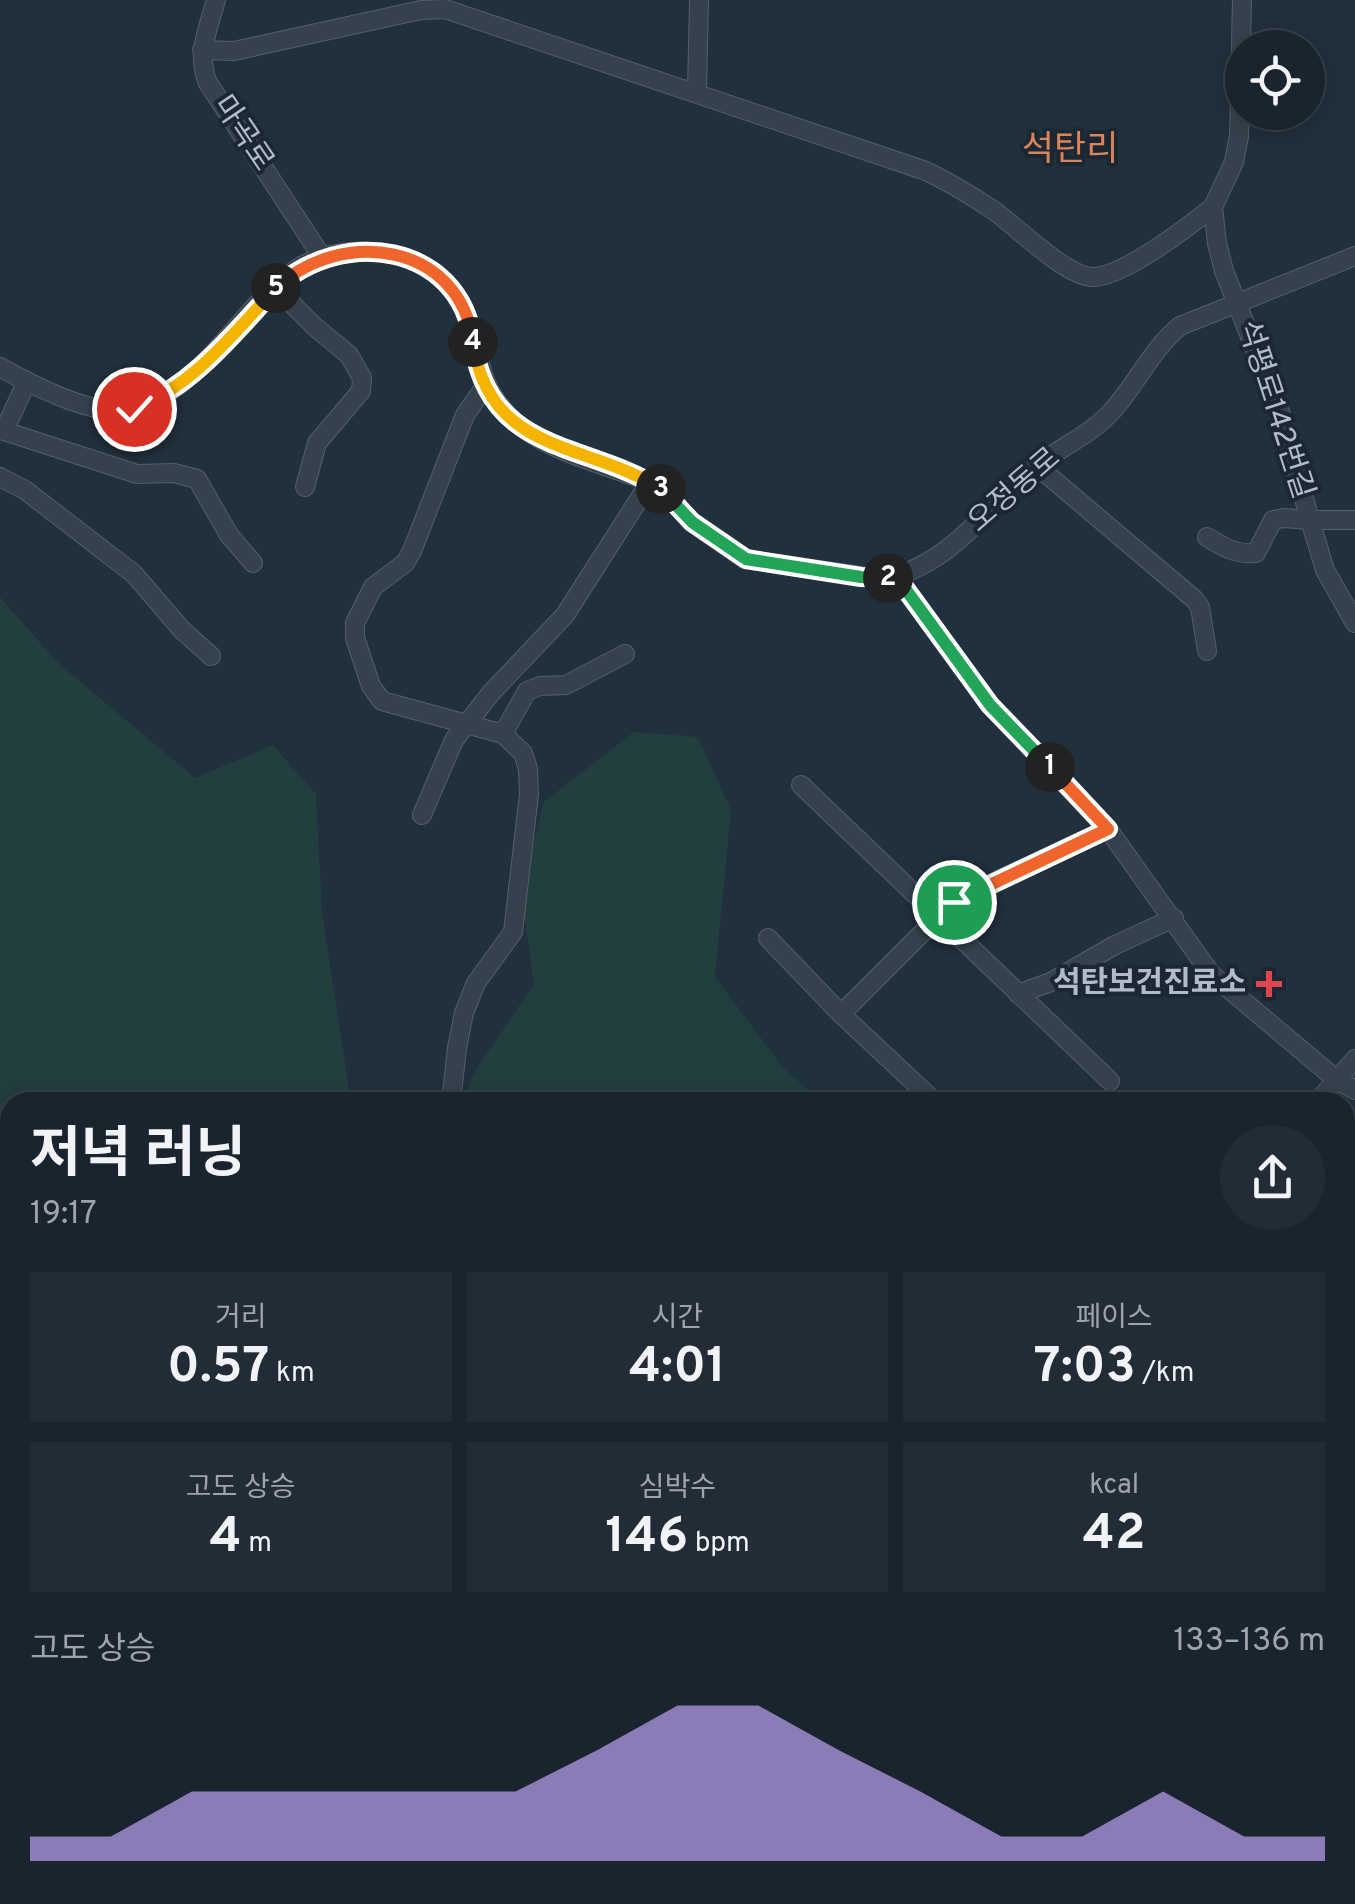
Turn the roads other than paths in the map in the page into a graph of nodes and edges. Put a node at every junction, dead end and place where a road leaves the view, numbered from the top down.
1 (216, 0) edge
2 (698, 0) edge
3 (1242, 0) edge
4 (202, 50) junction
5 (697, 94) junction
6 (1213, 208) junction
7 (1355, 256) edge
8 (322, 257) junction
9 (276, 288) junction
10 (1237, 301) junction
11 (0, 367) edge
12 (28, 381) junction
13 (486, 385) junction
14 (2, 434) edge
15 (1037, 466) junction
16 (0, 477) edge
17 (650, 482) junction
18 (305, 487) dead end
19 (1310, 520) junction
20 (1355, 520) edge
21 (1207, 537) dead end
22 (254, 562) dead end
23 (896, 576) junction
24 (1355, 623) edge
25 (1207, 651) dead end
26 (626, 654) dead end
27 (211, 656) dead end
28 (466, 724) junction
29 (503, 734) junction
30 (801, 784) dead end
31 (422, 815) dead end
32 (1108, 829) junction
33 (939, 916) junction
34 (1174, 918) junction
35 (768, 938) dead end
36 (1018, 994) junction
37 (842, 1014) junction
38 (1355, 1059) edge
39 (453, 1078) junction
40 (1337, 1080) junction
41 (1110, 1081) dead end
42 (1355, 1090) edge
43 (445, 1092) edge
44 (452, 1092) edge
45 (924, 1092) edge
46 (1326, 1092) edge

1 - 4 street
2 - 5 street
3 - 6 street
4 - 5 street
4 - 8 street, 마곡로
5 - 6 street
6 - 10 street, 석평로142번길
7 - 10 street, 오정동로
8 - 9 street, 오정동로
8 - 13 street, 오정동로
9 - 12 street, 오정동로
9 - 18 street
10 - 15 street, 오정동로
10 - 19 street, 석평로142번길
11 - 12 street, 오정동로
12 - 14 street
13 - 17 street, 오정동로
13 - 28 street
14 - 22 street
15 - 23 street, 오정동로
15 - 25 street
16 - 27 street
17 - 23 street, 오정동로
17 - 28 street
19 - 20 street, 석평로142번길
19 - 21 street, 석평로142번길
19 - 24 street
23 - 32 street
26 - 29 street
28 - 29 street
28 - 31 street
29 - 39 street
30 - 33 street
32 - 33 street
32 - 34 street
33 - 36 street
33 - 37 street
34 - 36 street
34 - 40 street
35 - 37 street
36 - 41 street
37 - 45 street
38 - 40 street
39 - 43 street
39 - 44 street
40 - 42 street
40 - 46 street

